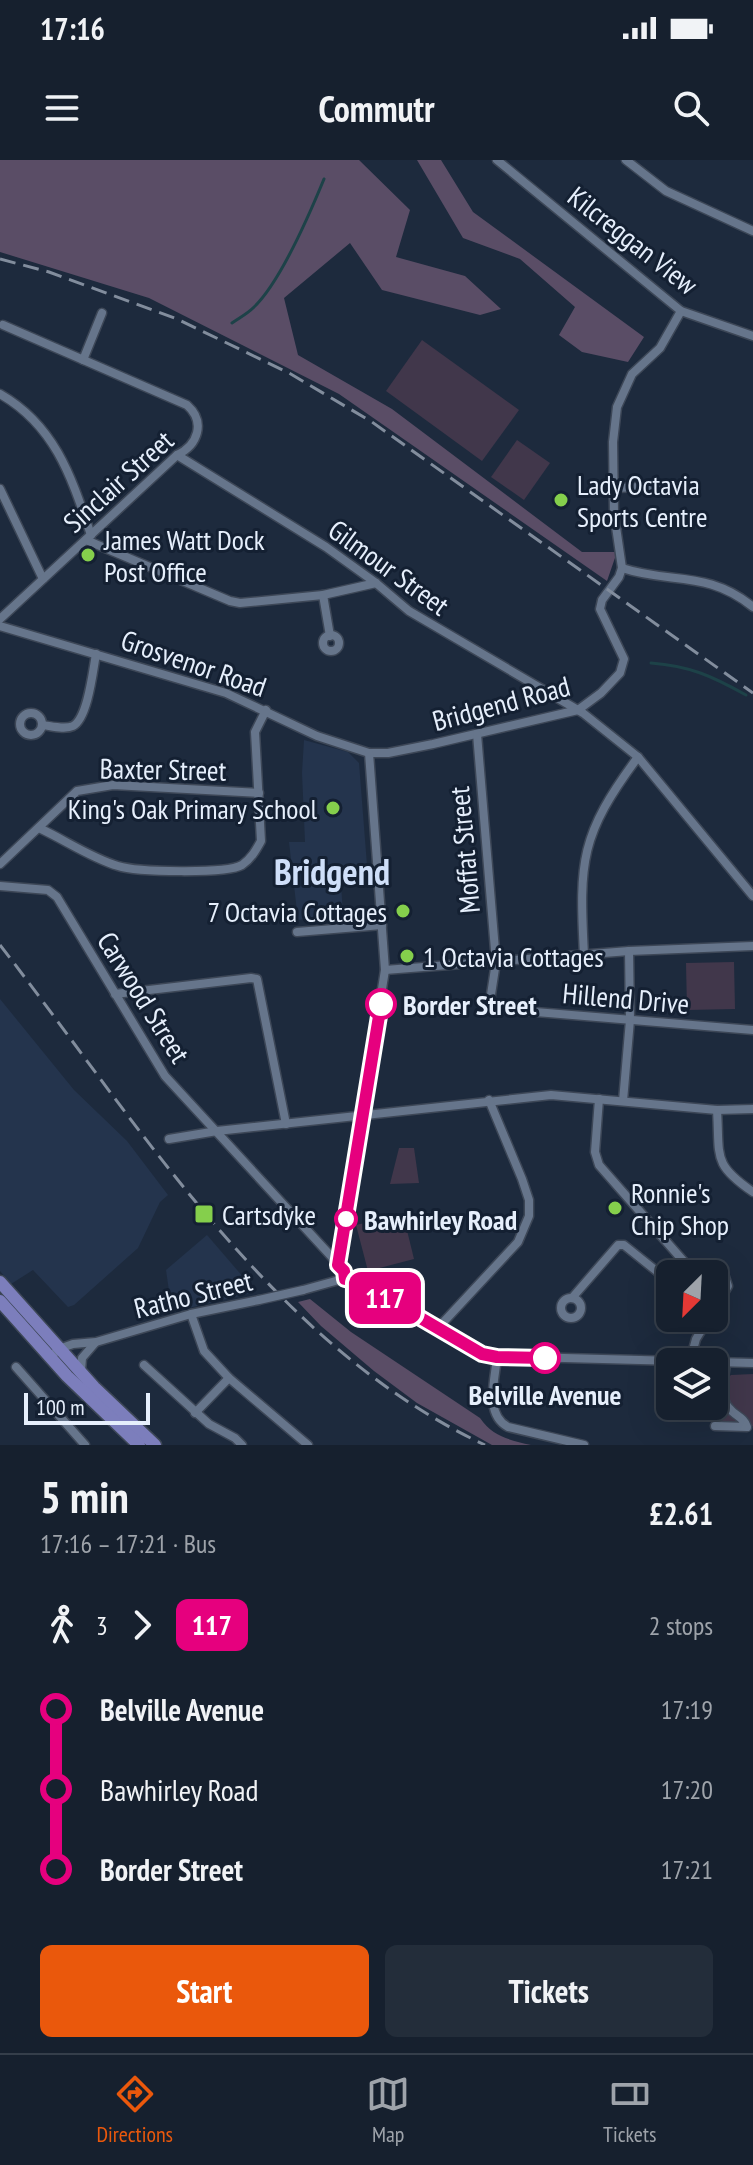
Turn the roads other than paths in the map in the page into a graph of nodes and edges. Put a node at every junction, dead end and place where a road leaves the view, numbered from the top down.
1 (497, 160) edge
2 (516, 160) edge
3 (626, 160) edge
4 (510, 170) junction
5 (753, 231) edge
6 (681, 311) junction
7 (102, 313) dead end
8 (3, 325) dead end
9 (753, 336) edge
10 (83, 360) junction
11 (0, 394) edge
12 (177, 455) junction
13 (672, 486) dead end
14 (614, 488) junction
15 (0, 489) edge
16 (88, 537) junction
17 (622, 568) junction
18 (43, 579) junction
19 (376, 583) junction
20 (323, 595) junction
21 (753, 607) edge
22 (0, 619) edge
23 (0, 626) edge
24 (330, 636) dead end
25 (96, 654) junction
26 (266, 710) junction
27 (578, 710) junction
28 (42, 725) dead end
29 (477, 734) junction
30 (369, 753) junction
31 (638, 757) junction
32 (259, 793) junction
33 (39, 828) junction
34 (0, 864) edge
35 (0, 886) edge
36 (753, 896) edge
37 (382, 925) junction
38 (297, 932) dead end
39 (753, 946) edge
40 (629, 951) junction
41 (584, 955) junction
42 (496, 962) junction
43 (385, 970) junction
44 (115, 994) junction
45 (630, 1020) junction
46 (753, 1030) edge
47 (599, 1099) junction
48 (489, 1100) junction
49 (623, 1101) junction
50 (753, 1109) edge
51 (717, 1110) junction
52 (364, 1116) junction
53 (286, 1124) junction
54 (217, 1131) junction
55 (169, 1139) dead end
56 (753, 1192) edge
57 (682, 1260) edge
58 (338, 1265) junction
59 (656, 1270) edge
60 (347, 1279) junction
61 (0, 1282) edge
62 (572, 1298) dead end
63 (0, 1301) edge
64 (191, 1314) junction
65 (438, 1328) junction
66 (96, 1342) junction
67 (54, 1353) junction
68 (497, 1357) junction
69 (656, 1360) edge
70 (728, 1362) edge
71 (753, 1363) edge
72 (144, 1365) dead end
73 (16, 1367) dead end
74 (81, 1373) junction
75 (229, 1378) junction
76 (728, 1407) edge
77 (195, 1413) junction
78 (715, 1426) dead end
79 (85, 1445) edge
80 (139, 1445) edge
81 (155, 1445) edge
82 (242, 1445) edge
83 (308, 1445) edge
84 (584, 1445) edge

1 - 4 street, Kilcreggan View
2 - 4 street
3 - 5 street
4 - 6 street, Kilcreggan View
6 - 9 street, Kilcreggan View
6 - 14 street
7 - 10 street
8 - 10 street, Sinclair Street
10 - 12 street, Sinclair Street
11 - 16 street
12 - 16 street, Sinclair Street
12 - 19 street, Gilmour Street
13 - 14 street
14 - 17 street
15 - 18 street
16 - 18 street, Sinclair Street
16 - 20 street
17 - 21 street
17 - 27 street, Bridgend Road
18 - 22 street, Sinclair Street
19 - 20 street
19 - 27 street, Gilmour Street
20 - 24 street
23 - 25 street, Grosvenor Road
25 - 26 street, Grosvenor Road
25 - 28 street
26 - 30 street, Grosvenor Road
26 - 32 street
27 - 29 street, Bridgend Road
27 - 31 street, Gilmour Street
29 - 30 street, Bridgend Road
29 - 42 street, Moffat Street
30 - 37 street
31 - 36 street, Gilmour Street
31 - 41 street
32 - 33 street, Baxter Street
32 - 33 street
33 - 34 street, Baxter Street
35 - 44 street, Carwood Street
37 - 38 street
37 - 43 street
39 - 40 street
40 - 41 street
40 - 45 street
41 - 42 street
42 - 43 street
42 - 45 street, Hillend Drive
43 - 52 street
44 - 53 street
44 - 54 street, Carwood Street
45 - 46 street, Hillend Drive
45 - 49 street
47 - 48 street
47 - 49 street
47 - 57 street
48 - 52 street
48 - 65 street
49 - 51 street
50 - 51 street
51 - 56 street
52 - 53 street
52 - 58 street
53 - 54 street
54 - 55 street
54 - 58 street, Carwood Street
58 - 60 street
59 - 62 street
60 - 64 street, Ratho Street, bridge
60 - 65 street
61 - 67 highway
63 - 67 highway
64 - 66 street, Ratho Street
64 - 75 street
65 - 68 street
66 - 67 street, Ratho Street
66 - 74 street
67 - 74 highway
67 - 80 highway
68 - 69 street
68 - 84 street
70 - 71 street
72 - 77 street
73 - 79 street
74 - 81 highway
75 - 77 street
75 - 83 street
76 - 78 street
77 - 82 street

